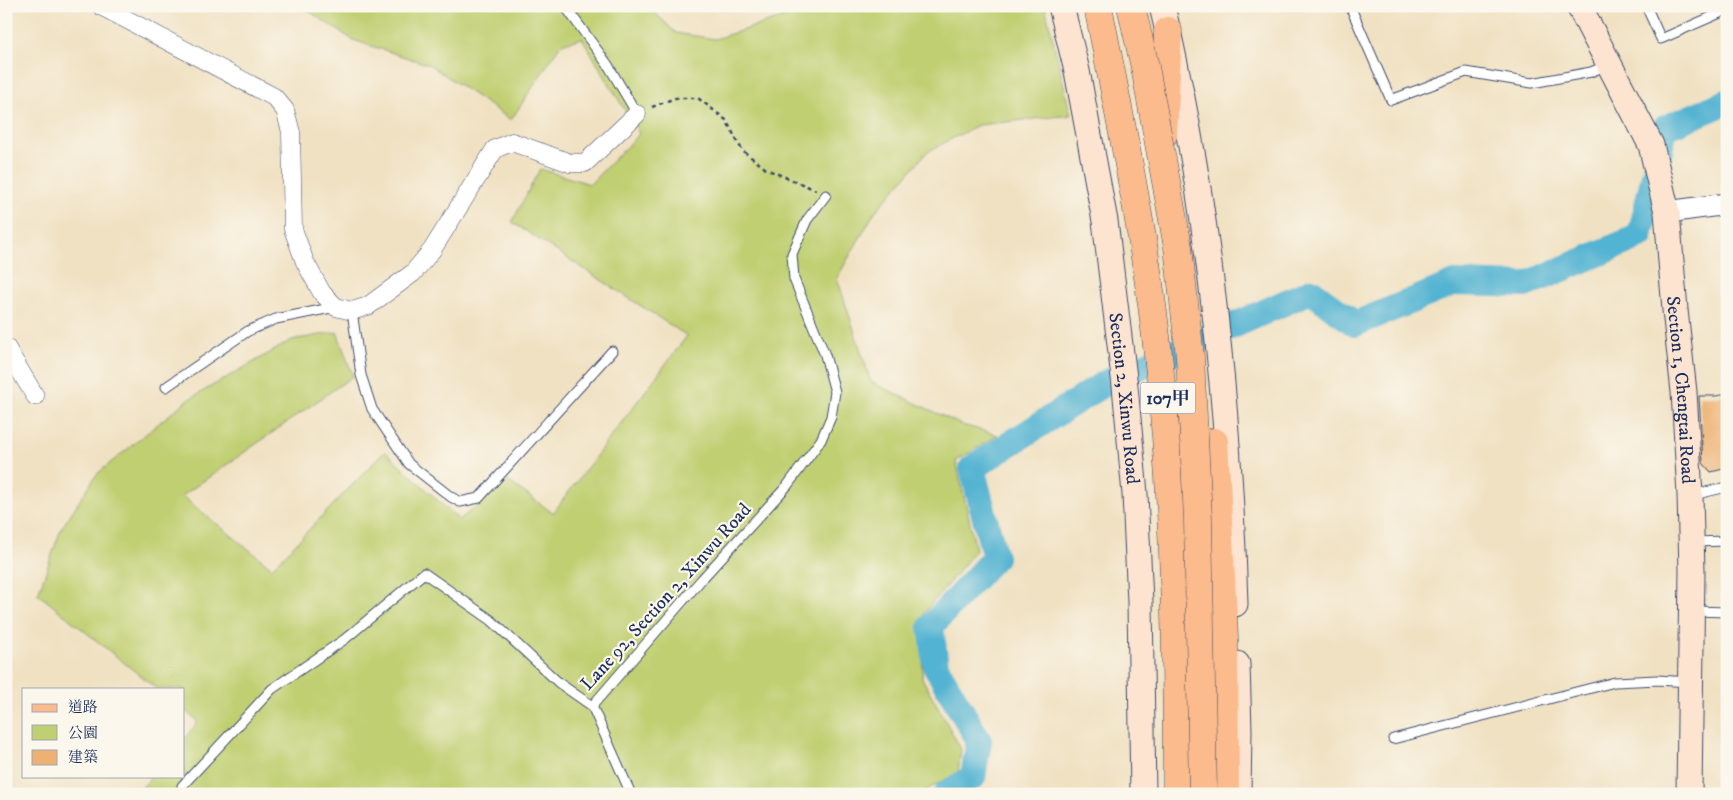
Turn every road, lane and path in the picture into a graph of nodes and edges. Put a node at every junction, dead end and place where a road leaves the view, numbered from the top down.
1 (101, 6) edge
2 (565, 6) edge
3 (1061, 6) edge
4 (1092, 6) edge
5 (1098, 6) edge
6 (1106, 6) edge
7 (1124, 6) edge
8 (1131, 6) edge
9 (1138, 6) edge
10 (1350, 6) edge
11 (1646, 6) edge
12 (1584, 8) edge
13 (1727, 10) edge
14 (1165, 19) edge
15 (1609, 63) junction
16 (636, 114) junction
17 (826, 195) joint
18 (1160, 201) junction
19 (1727, 204) edge
20 (1667, 212) junction
21 (344, 309) junction
22 (6, 347) edge
23 (612, 352) dead end
24 (166, 387) dead end
25 (35, 396) dead end
26 (1727, 487) edge
27 (1690, 495) junction
28 (1691, 541) junction
29 (1727, 542) edge
30 (1692, 611) junction
31 (1727, 612) edge
32 (1690, 682) junction
33 (592, 706) junction
34 (1393, 739) dead end
35 (182, 786) dead end
36 (631, 794) edge
37 (1143, 794) edge
38 (1158, 794) edge
39 (1177, 794) edge
40 (1182, 794) edge
41 (1197, 794) edge
42 (1202, 794) edge
43 (1225, 794) edge
44 (1238, 794) edge
45 (1689, 794) edge

1 - 21 street
2 - 16 lane
3 - 37 main road, Section 2, Xinwu Road / 107甲
4 - 38 main road
5 - 39 main road
6 - 40 main road, 107甲
7 - 18 main road, 107甲
8 - 42 main road, bridge
9 - 43 main road
10 - 15 lane
11 - 13 lane
12 - 15 main road, Section 1, Chengtai Road
14 - 18 main road
14 - 44 main road, 107甲
15 - 20 main road, Section 1, Chengtai Road
16 - 17 path
16 - 21 street
17 - 33 lane, Lane 92, Section 2, Xinwu Road
18 - 41 main road, 107甲
19 - 20 street
20 - 27 main road, Section 1, Chengtai Road
21 - 23 lane
21 - 24 lane
22 - 25 street
26 - 27 lane
27 - 28 main road, Section 1, Chengtai Road
28 - 29 lane
28 - 30 main road, Section 1, Chengtai Road
30 - 31 lane
30 - 32 main road, Section 1, Chengtai Road
32 - 34 lane
32 - 45 main road, Section 1, Chengtai Road
33 - 35 lane, Lane 92, Section 2, Xinwu Road
33 - 36 lane

